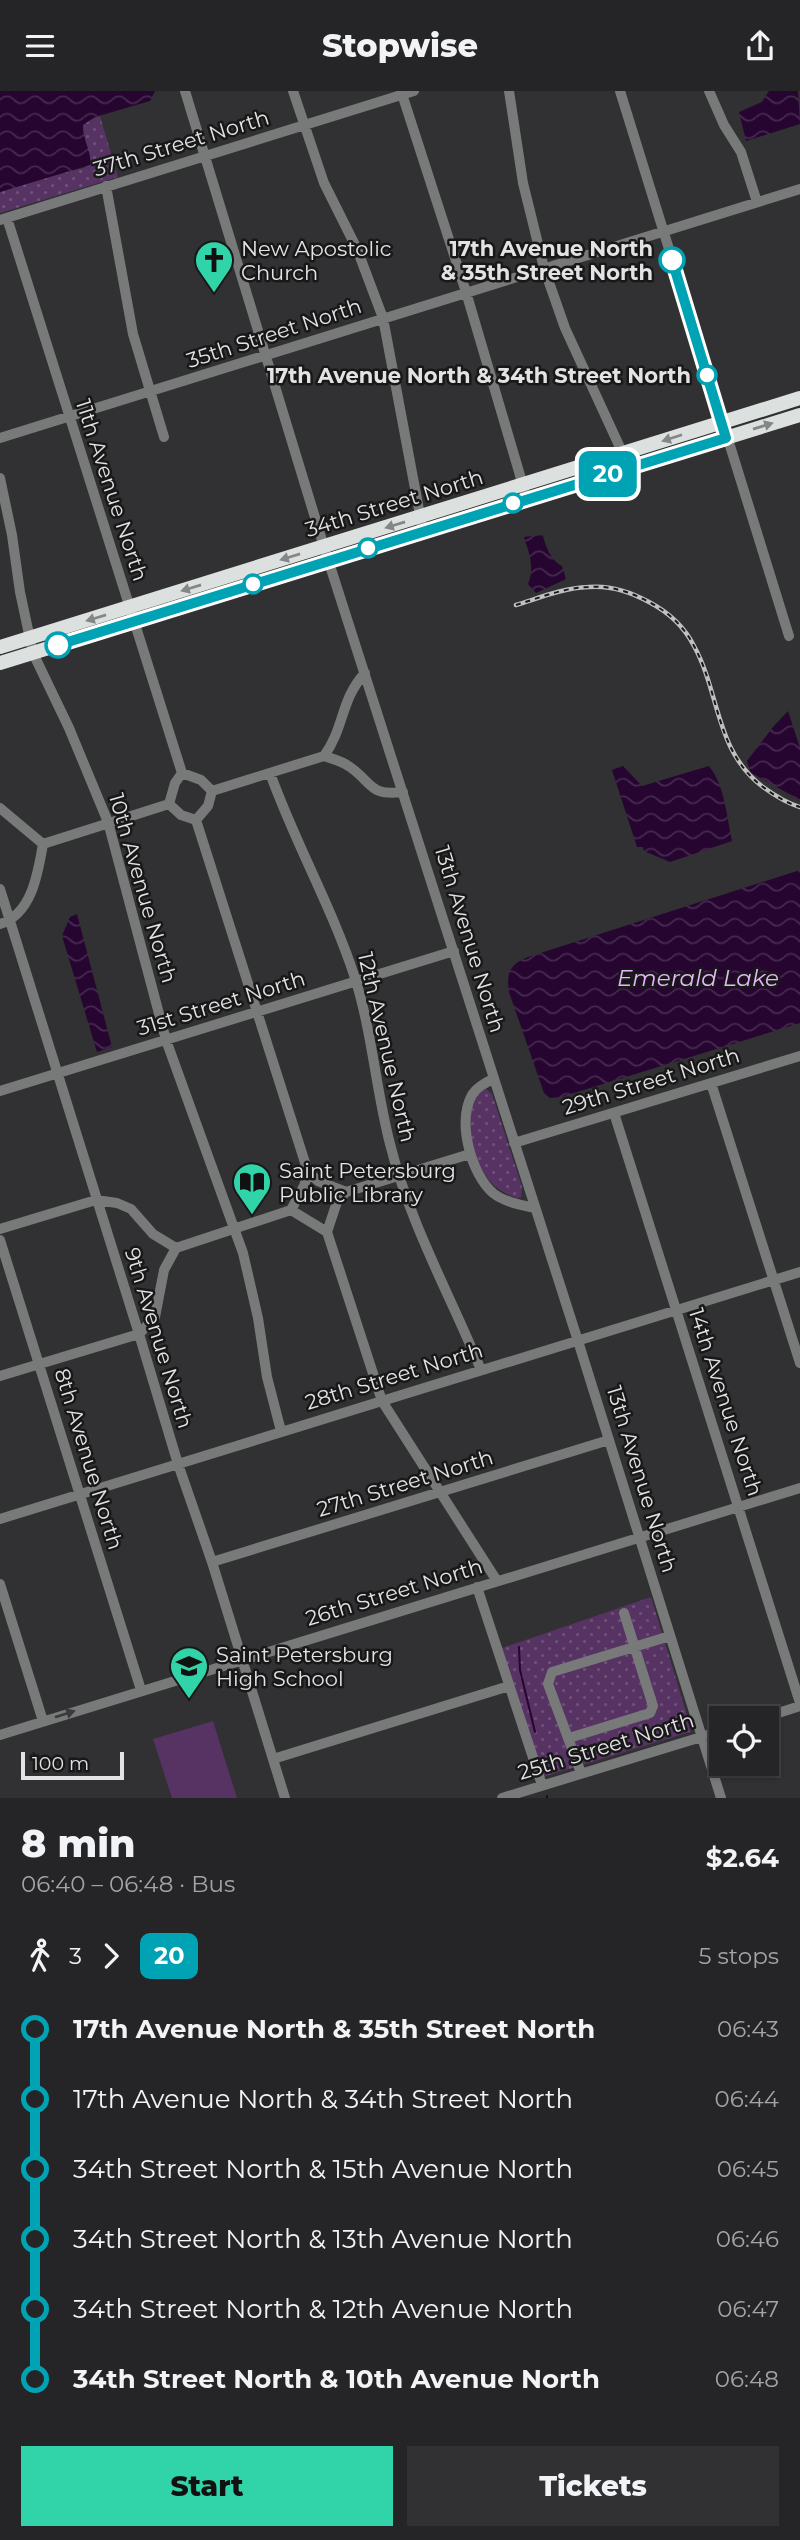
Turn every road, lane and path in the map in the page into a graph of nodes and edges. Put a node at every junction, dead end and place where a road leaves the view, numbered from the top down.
1 (185, 91) edge
2 (293, 91) edge
3 (414, 91) edge
4 (509, 91) edge
5 (620, 91) edge
6 (709, 91) edge
7 (402, 93) edge
8 (303, 126) junction
9 (205, 157) junction
10 (106, 186) junction
11 (800, 188) edge
12 (757, 202) junction
13 (4, 219) edge
14 (663, 232) junction
15 (544, 268) junction
16 (466, 292) junction
17 (383, 318) junction
18 (266, 355) junction
19 (150, 392) junction
20 (800, 398) edge
21 (800, 415) edge
22 (69, 417) junction
23 (722, 423) junction
24 (164, 437) dead end
25 (0, 438) edge
26 (726, 438) junction
27 (626, 460) junction
28 (0, 478) edge
29 (525, 492) junction
30 (422, 524) junction
31 (326, 554) junction
32 (131, 614) junction
33 (789, 636) dead end
34 (32, 645) junction
35 (0, 647) edge
36 (0, 663) edge
37 (365, 673) junction
38 (324, 755) junction
39 (182, 773) junction
40 (270, 773) junction
41 (212, 791) junction
42 (403, 792) junction
43 (169, 804) junction
44 (0, 808) edge
45 (196, 820) junction
46 (107, 822) junction
47 (43, 844) junction
48 (0, 889) edge
49 (5, 922) edge
50 (454, 951) junction
51 (356, 981) junction
52 (257, 1012) junction
53 (166, 1040) junction
54 (800, 1056) edge
55 (56, 1074) junction
56 (493, 1079) junction
57 (711, 1083) junction
58 (0, 1091) edge
59 (614, 1113) junction
60 (514, 1143) junction
61 (470, 1154) junction
62 (308, 1172) junction
63 (399, 1176) junction
64 (346, 1192) junction
65 (96, 1200) junction
66 (535, 1208) junction
67 (291, 1210) junction
68 (235, 1227) junction
69 (0, 1229) edge
70 (327, 1232) junction
71 (0, 1240) edge
72 (177, 1248) junction
73 (800, 1272) edge
74 (774, 1280) junction
75 (676, 1311) junction
76 (139, 1333) junction
77 (578, 1341) junction
78 (800, 1363) edge
79 (39, 1364) junction
80 (481, 1370) junction
81 (0, 1376) edge
82 (382, 1401) junction
83 (281, 1431) junction
84 (609, 1440) junction
85 (178, 1464) junction
86 (800, 1488) edge
87 (442, 1493) junction
88 (80, 1494) junction
89 (739, 1507) junction
90 (0, 1519) edge
91 (640, 1537) junction
92 (212, 1562) junction
93 (497, 1581) junction
94 (0, 1584) edge
95 (477, 1587) junction
96 (624, 1613) dead end
97 (670, 1636) junction
98 (636, 1647) junction
99 (241, 1660) junction
100 (509, 1686) junction
101 (141, 1690) junction
102 (800, 1705) edge
103 (779, 1712) edge
104 (43, 1721) junction
105 (0, 1735) edge
106 (709, 1735) edge
107 (702, 1737) junction
108 (569, 1738) junction
109 (273, 1759) junction
110 (582, 1773) junction
111 (542, 1785) junction
112 (285, 1798) edge
113 (502, 1798) edge
114 (721, 1798) edge

1 - 9 street, 13th Avenue North
2 - 8 street
3 - 7 street, 37th Street North
4 - 15 street
5 - 14 street
6 - 12 street
7 - 8 street, 37th Street North
7 - 16 street
8 - 9 street, 37th Street North
8 - 17 street
9 - 10 street, 37th Street North
9 - 18 street, 13th Avenue North
10 - 13 street, 37th Street North
10 - 19 street
11 - 12 street, 35th Street North
12 - 14 street, 35th Street North
13 - 22 street, 11th Avenue North
14 - 15 street, 35th Street North
14 - 23 street
15 - 16 street, 35th Street North
15 - 27 street
16 - 17 street, 35th Street North
16 - 29 street
17 - 18 street, 35th Street North
17 - 30 street
18 - 19 street, 35th Street North
18 - 31 street, 13th Avenue North
19 - 22 street, 35th Street North
19 - 24 street
20 - 23 highway, 34th Street North
26 -> 21 highway, 34th Street North
22 - 25 street, 35th Street North
22 - 32 street, 11th Avenue North
23 - 26 street
23 -> 27 highway, 34th Street North
26 - 27 highway, 34th Street North
26 - 33 street
27 - 29 highway, 34th Street North
28 - 34 street, 10th Avenue North
29 - 30 highway, 34th Street North
30 - 31 highway, 34th Street North
31 - 32 highway, 34th Street North
31 - 37 street, 13th Avenue North
32 - 34 highway, 34th Street North
32 - 39 street, 11th Avenue North
34 - 35 highway, 34th Street North
34 - 36 highway, 34th Street North
34 - 46 street, 10th Avenue North
37 - 38 street
37 - 42 street, 13th Avenue North
38 - 40 street
38 - 42 street
39 - 41 street
39 - 43 street
40 - 41 street
40 - 51 street, 12th Avenue North
41 - 45 street
42 - 50 street, 13th Avenue North
43 - 45 street
43 - 46 street
44 - 47 street
45 - 52 street
46 - 47 street
46 - 53 street, 10th Avenue North
47 - 49 street
48 - 49 street, 9th Avenue North
49 - 55 street, 9th Avenue North
50 - 51 street, 31st Street North
50 - 56 street, 13th Avenue North
51 - 52 street, 31st Street North
51 - 63 street, 12th Avenue North
52 - 53 street, 31st Street North
52 - 62 street
53 - 55 street, 31st Street North
53 - 68 street, 10th Avenue North
54 - 57 street, 29th Street North
55 - 58 street, 31st Street North
55 - 65 street, 9th Avenue North
56 - 60 street, 13th Avenue North
56 - 61 street
57 - 59 street, 29th Street North
57 - 74 street
59 - 60 street, 29th Street North
59 - 75 street, 14th Avenue North
60 - 66 street, 13th Avenue North
61 - 63 street
61 - 66 street
62 - 64 street
62 - 67 street
63 - 64 street
63 - 80 street, 12th Avenue North
64 - 70 street
65 - 69 street
65 - 72 street
65 - 76 street, 9th Avenue North
66 - 77 street, 13th Avenue North
67 - 68 street
67 - 70 street
68 - 72 street
68 - 83 street, 10th Avenue North
70 - 82 street
71 - 79 street, 8th Avenue North
72 - 76 street
73 - 74 street, 28th Street North
74 - 75 street, 28th Street North
74 - 78 street
75 - 77 street, 28th Street North
75 - 89 street, 14th Avenue North
76 - 79 street
76 - 85 street, 9th Avenue North
77 - 80 street, 28th Street North
77 - 84 street, 13th Avenue North
79 - 81 street
79 - 88 street, 8th Avenue North
80 - 82 street, 28th Street North
82 - 83 street, 28th Street North
82 - 87 street
83 - 85 street, 28th Street North
84 - 87 street, 27th Street North
84 - 91 street, 13th Avenue North
85 - 88 street, 28th Street North
85 - 92 street, 9th Avenue North
86 - 89 street, 26th Street North
87 - 92 street, 27th Street North
87 - 93 street
88 - 90 street, 28th Street North
88 - 101 street, 8th Avenue North
89 - 91 street, 26th Street North
89 - 102 street, 14th Avenue North
91 - 93 street, 26th Street North
91 - 97 street, 13th Avenue North
92 - 99 street, 9th Avenue North
93 - 95 street, 26th Street North
94 - 104 street
95 - 99 street, 26th Street North
95 - 100 street
96 - 98 street
97 - 98 street
97 - 107 street, 13th Avenue North
98 - 108 street
98 - 108 street
99 - 101 street, 26th Street North
99 - 109 street, 9th Avenue North
100 - 109 street
100 - 111 street
104 -> 101 street, 26th Street North
102 - 103 street
104 - 105 street, 26th Street North
106 - 107 street, 25th Street North
107 - 110 street, 25th Street North
107 - 114 street, 13th Avenue North
108 - 110 street
109 - 112 street, 9th Avenue North
110 - 111 street, 25th Street North
111 - 113 street, 25th Street North

